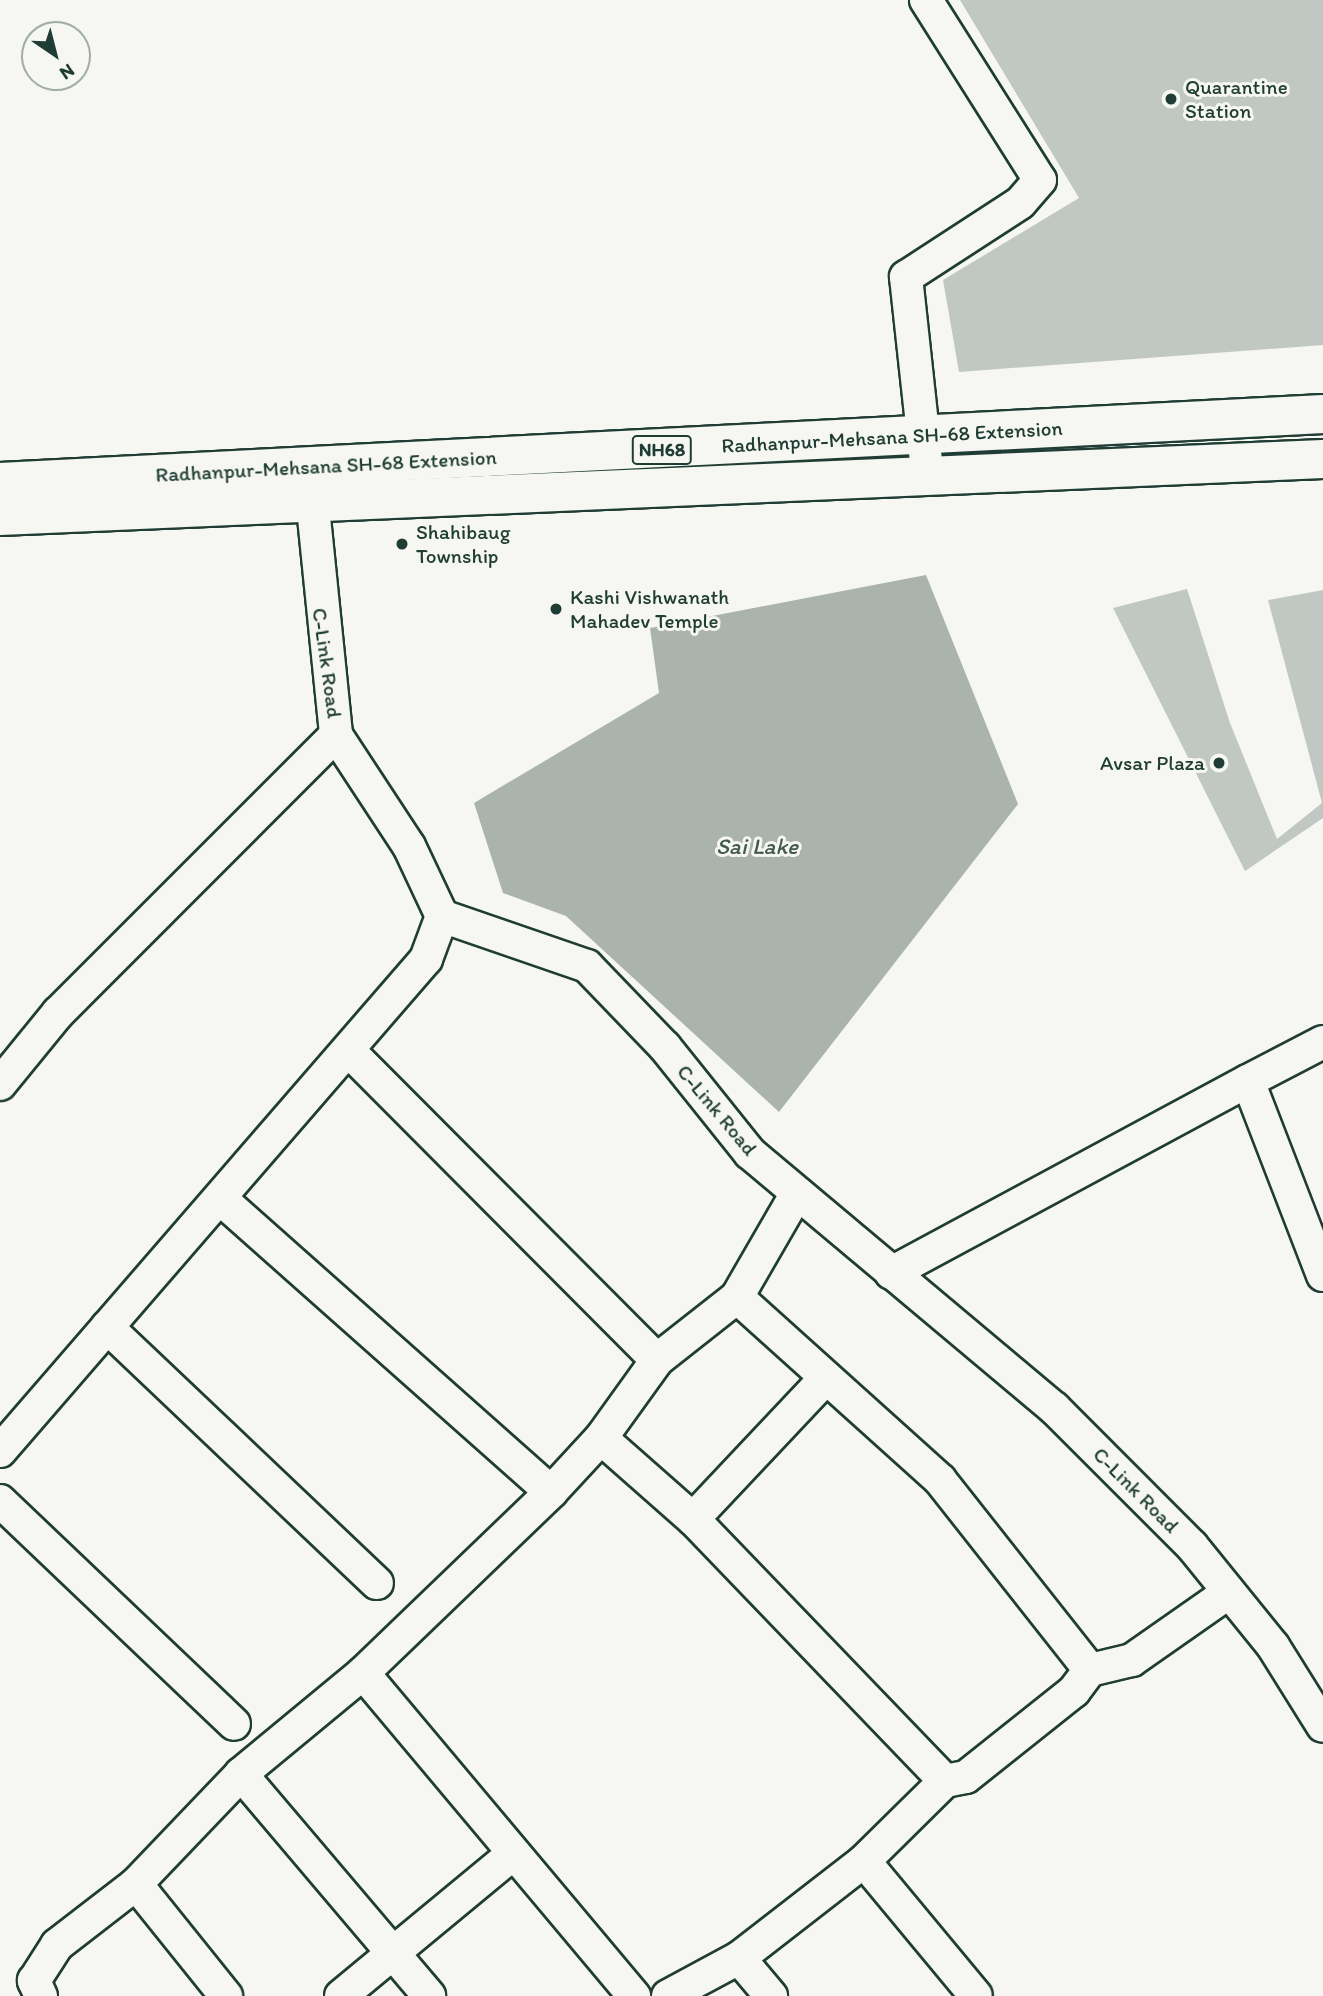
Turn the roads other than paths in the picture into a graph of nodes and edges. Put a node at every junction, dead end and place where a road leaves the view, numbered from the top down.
1 (926, 0) edge
2 (1323, 414) edge
3 (928, 436) junction
4 (1323, 459) edge
5 (928, 478) junction
6 (0, 482) edge
7 (311, 485) junction
8 (0, 516) edge
9 (336, 735) junction
10 (442, 916) junction
11 (1323, 1042) edge
12 (349, 1051) junction
13 (1248, 1081) junction
14 (0, 1084) edge
15 (797, 1193) junction
16 (222, 1200) junction
17 (891, 1273) junction
18 (1323, 1275) edge
19 (737, 1297) junction
20 (107, 1327) junction
21 (657, 1360) junction
22 (826, 1378) junction
23 (601, 1438) junction
24 (0, 1451) edge
25 (551, 1492) junction
26 (0, 1501) edge
27 (693, 1520) junction
28 (377, 1583) dead end
29 (1229, 1592) junction
30 (1090, 1670) junction
31 (363, 1673) junction
32 (234, 1724) dead end
33 (1323, 1726) edge
34 (241, 1774) junction
35 (945, 1781) junction
36 (514, 1853) junction
37 (864, 1861) junction
38 (135, 1884) junction
39 (393, 1953) junction
40 (739, 1958) junction
41 (41, 1996) edge
42 (226, 1996) edge
43 (341, 1996) edge
44 (429, 1996) edge
45 (634, 1996) edge
46 (668, 1996) edge
47 (771, 1996) edge
48 (976, 1996) edge

1 - 3 street
2 - 3 highway, Radhanpur-Mehsana SH-68 Extension / NH68
3 - 5 street
3 - 7 highway, Radhanpur-Mehsana SH-68 Extension / NH68
4 - 5 highway, NH68
5 - 7 highway, NH68
6 - 7 highway, Radhanpur-Mehsana SH-68 Extension / NH68
7 - 8 highway, NH68
7 - 9 street, C-Link Road
9 - 10 street, C-Link Road
9 - 14 street
10 - 12 street
10 - 15 street, C-Link Road
11 - 13 street
12 - 16 street
12 - 21 street
13 - 17 street
13 - 18 street
15 - 17 street, C-Link Road
15 - 19 street
16 - 20 street
16 - 25 street
17 - 29 street, C-Link Road
19 - 21 street
19 - 22 street
20 - 24 street
20 - 28 street
21 - 23 street
22 - 27 street
22 - 30 street
23 - 25 street
23 - 27 street
25 - 31 street
26 - 32 street
27 - 35 street
29 - 30 street
29 - 33 street, C-Link Road
30 - 35 street
31 - 34 street
31 - 36 street
34 - 38 street
34 - 39 street
35 - 37 street
36 - 39 street
36 - 45 street
37 - 40 street
37 - 48 street
38 - 41 street
38 - 42 street
39 - 43 street
39 - 44 street
40 - 46 street
40 - 47 street

